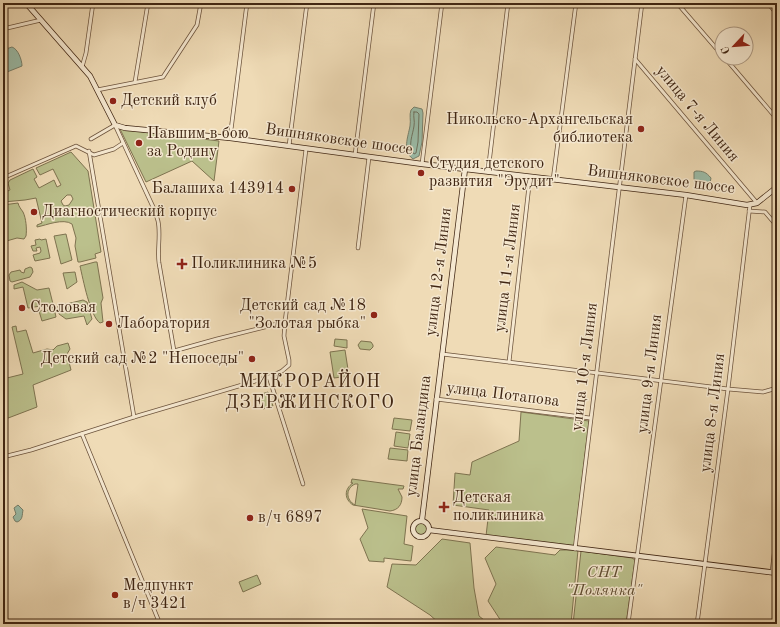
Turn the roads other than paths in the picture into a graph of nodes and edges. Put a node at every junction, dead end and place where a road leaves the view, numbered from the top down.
1 (26, 3) edge
2 (93, 3) edge
3 (148, 3) edge
4 (201, 3) edge
5 (247, 3) edge
6 (307, 3) edge
7 (374, 3) edge
8 (442, 3) edge
9 (508, 3) edge
10 (576, 3) edge
11 (642, 3) edge
12 (677, 3) edge
13 (768, 3) edge
14 (777, 14) edge
15 (41, 20) junction
16 (3, 29) edge
17 (714, 46) edge
18 (635, 59) junction
19 (732, 66) edge
20 (82, 67) junction
21 (135, 82) junction
22 (97, 90) junction
23 (777, 119) edge
24 (115, 125) junction
25 (230, 138) junction
26 (91, 139) dead end
27 (123, 143) junction
28 (289, 147) junction
29 (306, 149) junction
30 (89, 151) junction
31 (355, 155) junction
32 (369, 157) junction
33 (422, 164) junction
34 (465, 169) junction
35 (488, 172) junction
36 (530, 177) junction
37 (3, 178) edge
38 (553, 180) junction
39 (777, 187) edge
40 (620, 188) junction
41 (686, 195) junction
42 (757, 203) junction
43 (750, 205) junction
44 (749, 211) junction
45 (777, 226) edge
46 (358, 248) dead end
47 (285, 322) junction
48 (442, 354) junction
49 (509, 362) junction
50 (596, 373) junction
51 (269, 377) junction
52 (662, 380) junction
53 (777, 388) edge
54 (728, 389) junction
55 (436, 399) junction
56 (134, 417) junction
57 (590, 418) junction
58 (82, 434) junction
59 (3, 456) edge
60 (303, 484) dead end
61 (422, 520) junction
62 (429, 530) junction
63 (777, 530) edge
64 (575, 549) junction
65 (638, 556) junction
66 (706, 564) junction
67 (774, 573) edge
68 (160, 624) edge
69 (628, 624) edge
70 (697, 624) edge

1 - 15 street
2 - 20 street
3 - 21 street
4 - 21 street
5 - 25 street
6 - 28 street
7 - 31 street
8 - 33 street
9 - 35 street
10 - 38 street
11 - 18 street
12 - 17 street
13 - 14 street
15 - 16 street
15 - 20 street
18 - 40 street
18 - 42 street, улица 7-я Линия
19 - 23 street
20 - 22 street
21 - 22 street
22 - 24 street
24 - 25 street, Вишняковское шоссе
24 - 26 street
24 - 27 street
25 - 28 street, Вишняковское шоссе
27 - 30 street
27 - 47 street
28 - 29 street, Вишняковское шоссе
29 - 31 street, Вишняковское шоссе
29 - 47 street
30 - 37 street
30 - 56 street
31 - 32 street, Вишняковское шоссе
32 - 33 street, Вишняковское шоссе
32 - 46 street
33 - 34 street, Вишняковское шоссе
34 - 35 street, Вишняковское шоссе
34 - 48 street, улица 12-я Линия
35 - 36 street, Вишняковское шоссе
36 - 38 street, Вишняковское шоссе
36 - 49 street, улица 11-я Линия
38 - 40 street, Вишняковское шоссе
39 - 42 street, Вишняковское шоссе
40 - 41 street, Вишняковское шоссе
40 - 50 street, улица 10-я Линия
41 - 43 street, Вишняковское шоссе
41 - 52 street, улица 9-я Линия
42 - 43 street, Вишняковское шоссе
43 - 44 street, улица 8-я Линия
44 - 45 street
44 - 54 street, улица 8-я Линия
47 - 51 street
48 - 49 street
48 - 55 street, улица Баландина
49 - 50 street
50 - 52 street
50 - 57 street, улица 10-я Линия
51 - 56 street
51 - 60 street
52 - 54 street
52 - 65 street, улица 9-я Линия
53 - 54 street
54 - 66 street, улица 8-я Линия
55 - 57 street, улица Потапова
55 - 61 street, улица Баландина
56 - 58 street
57 - 64 street, улица 10-я Линия
58 - 59 street
58 - 68 street
61 - 62 street
61 - 62 street
62 - 64 street
63 - 67 street
64 - 65 street
65 - 66 street
65 - 69 street, улица 9-я Линия
66 - 67 street
66 - 70 street, улица 8-я Линия

